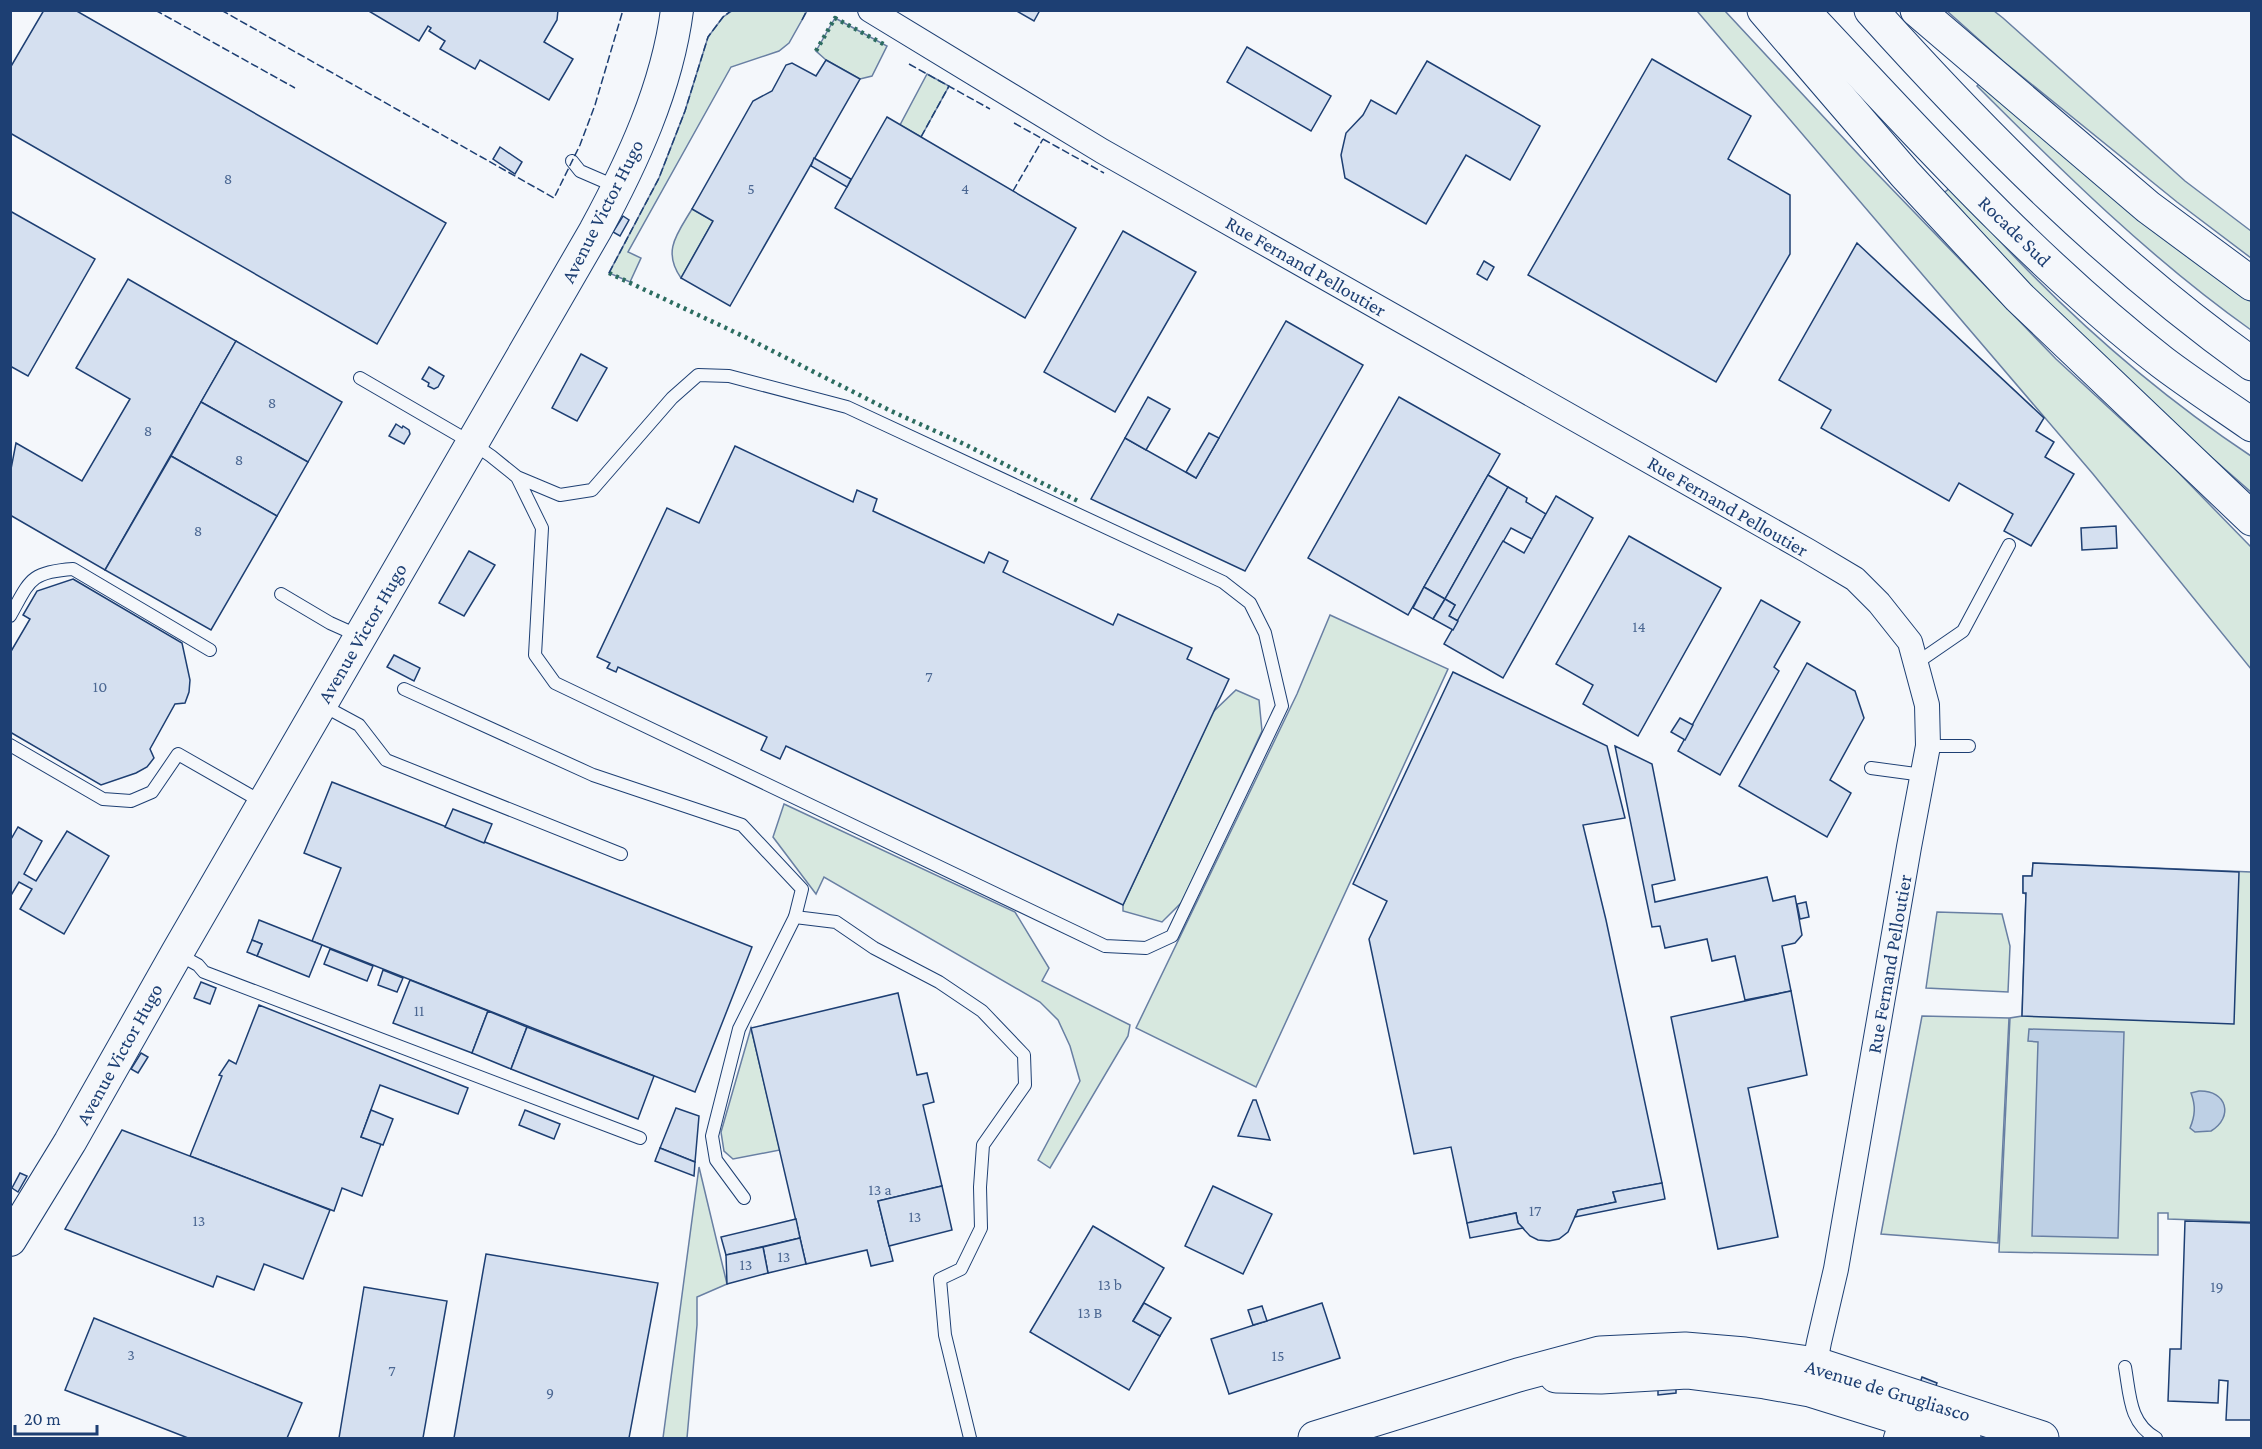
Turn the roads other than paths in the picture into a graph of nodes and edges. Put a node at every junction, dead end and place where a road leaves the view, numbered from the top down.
1 (677, 10) edge
2 (870, 10) edge
3 (1764, 10) edge
4 (1802, 10) edge
5 (1871, 10) edge
6 (1917, 10) edge
7 (572, 161) dead end
8 (618, 188) junction
9 (2252, 284) edge
10 (2252, 364) edge
11 (360, 378) dead end
12 (2252, 425) edge
13 (472, 443) junction
14 (517, 477) junction
15 (2252, 519) edge
16 (2009, 545) dead end
17 (281, 594) dead end
18 (10, 616) edge
19 (361, 637) junction
20 (210, 650) dead end
21 (1916, 664) junction
22 (404, 689) dead end
23 (321, 704) junction
24 (10, 745) edge
25 (1969, 746) dead end
26 (1928, 747) junction
27 (1871, 768) dead end
28 (1923, 775) junction
29 (263, 803) junction
30 (621, 854) dead end
31 (795, 917) junction
32 (177, 953) junction
33 (640, 1138) dead end
34 (744, 1198) dead end
35 (10, 1240) edge
36 (2125, 1367) dead end
37 (1813, 1377) junction
38 (1899, 1428) edge
39 (970, 1438) edge
40 (1315, 1438) edge
41 (1964, 1438) edge
42 (2042, 1438) edge
43 (2156, 1438) edge

1 - 8 street, Avenue Victor Hugo
2 - 21 street, Rue Fernand Pelloutier
3 - 15 main road
4 - 12 main road, Rocade Sud
5 - 10 main road
6 - 9 main road
7 - 8 lane
8 - 13 street, Avenue Victor Hugo
11 - 13 lane
13 - 14 lane
13 - 19 street, Avenue Victor Hugo
14 - 14 lane
16 - 21 lane
17 - 19 lane
18 - 20 lane
19 - 23 street, Avenue Victor Hugo
21 - 26 street, Rue Fernand Pelloutier
22 - 31 lane
23 - 29 street, Avenue Victor Hugo
23 - 30 lane
24 - 29 lane
25 - 26 lane
26 - 28 street, Rue Fernand Pelloutier
27 - 28 lane
28 - 37 street, Rue Fernand Pelloutier
29 - 32 street, Avenue Victor Hugo
31 - 34 lane
31 - 39 lane
32 - 33 lane
32 - 35 street, Avenue Victor Hugo
36 - 43 lane
37 - 38 main road, Avenue de Grugliasco
37 - 40 main road, Avenue de Grugliasco
37 - 42 main road, Avenue de Grugliasco
38 - 41 main road, Avenue de Grugliasco

